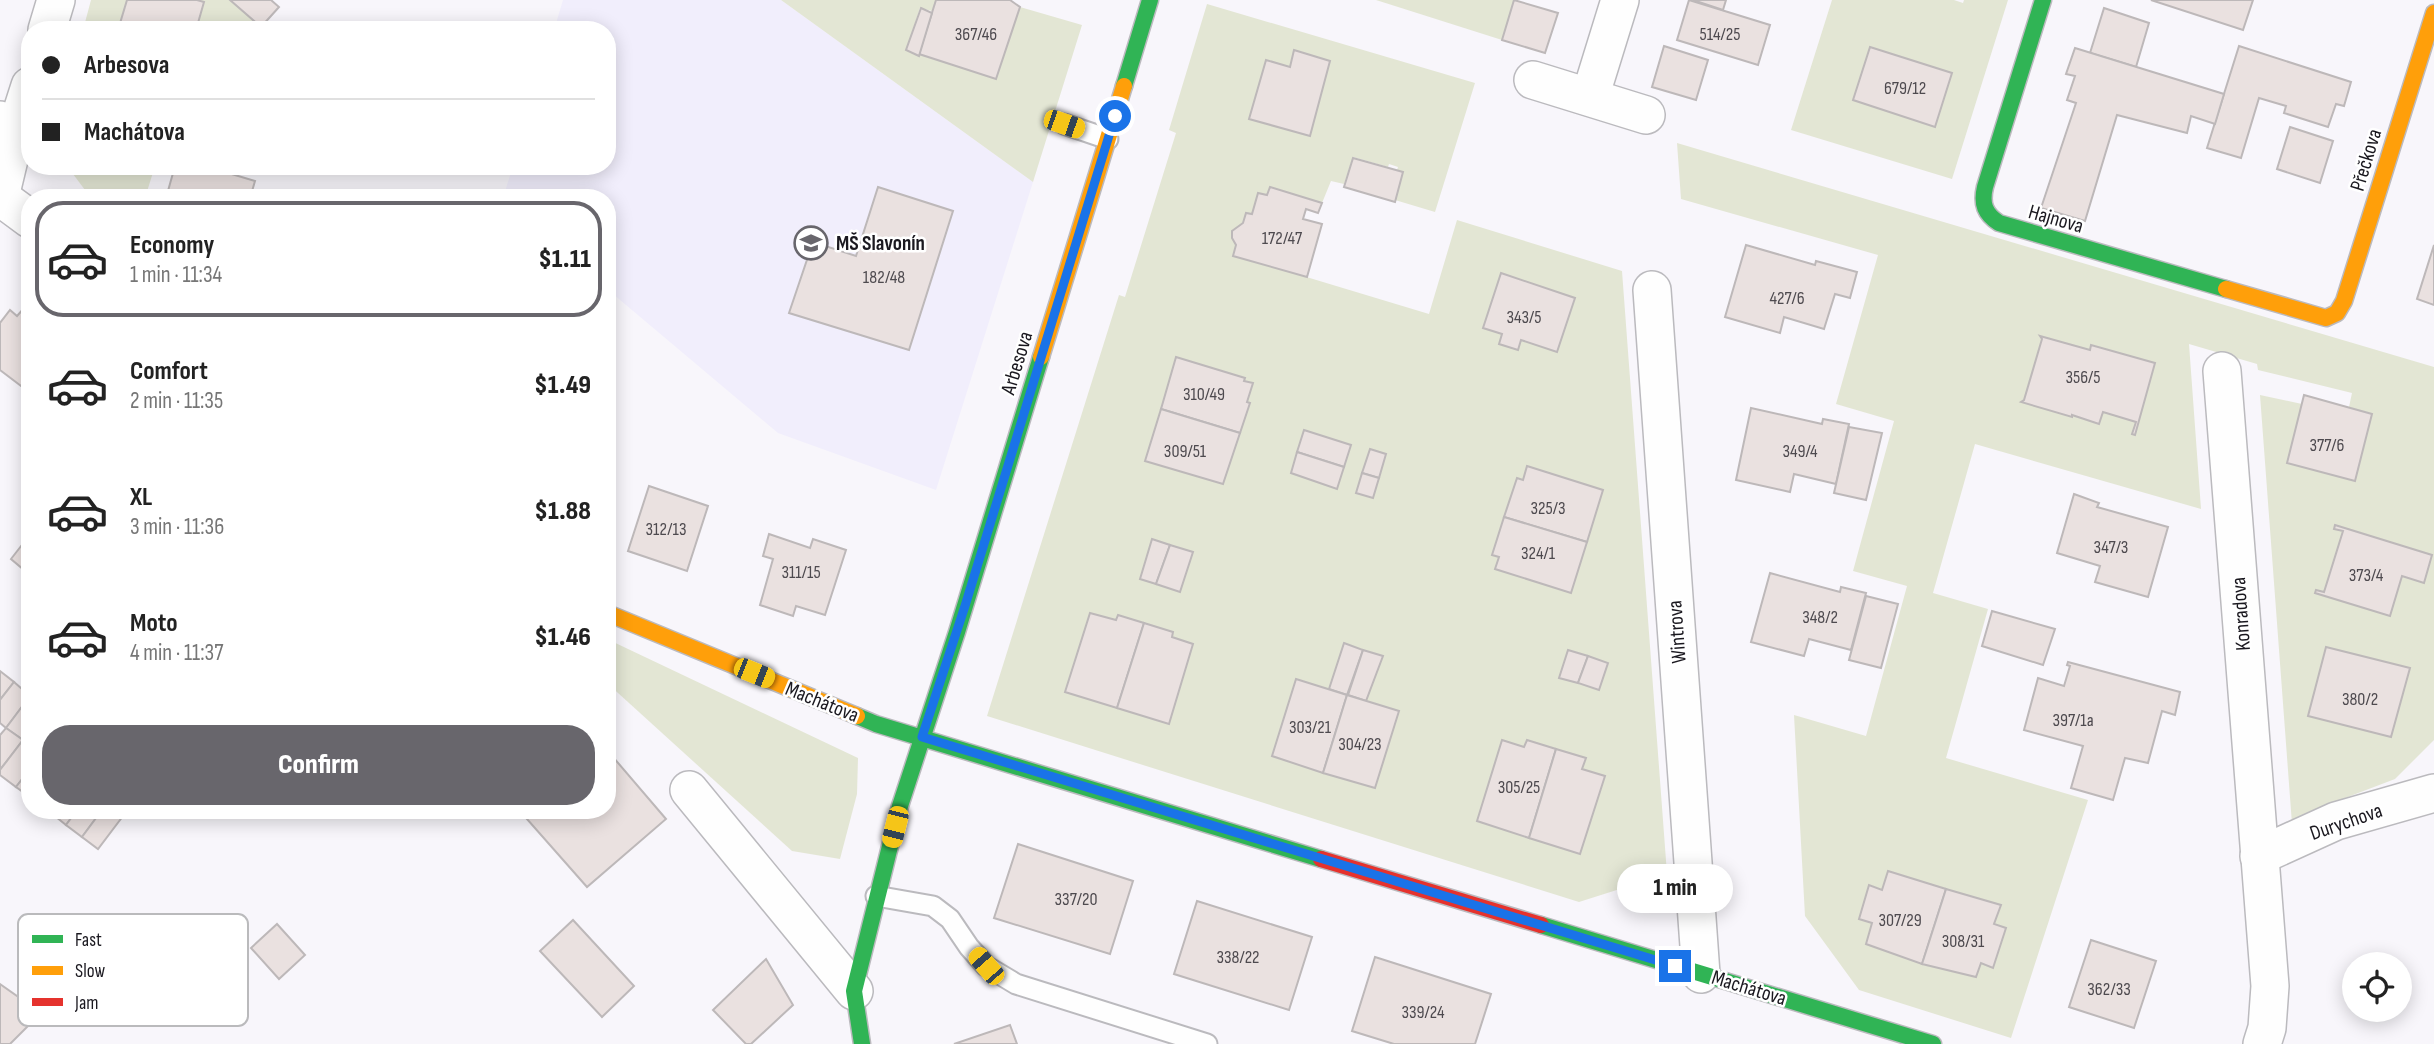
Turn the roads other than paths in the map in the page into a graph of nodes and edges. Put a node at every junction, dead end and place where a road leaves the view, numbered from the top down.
1 (56, 0) edge
2 (1150, 0) edge
3 (1620, 0) edge
4 (2043, 0) edge
5 (2434, 13) edge
6 (50, 21) edge
7 (1533, 80) dead end
8 (1590, 97) junction
9 (21, 102) edge
10 (1646, 115) dead end
11 (1064, 124) dead end
12 (8, 125) edge
13 (1108, 139) junction
14 (0, 197) edge
15 (21, 212) edge
16 (1652, 290) dead end
17 (2332, 316) joint
18 (2222, 371) dead end
19 (616, 617) edge
20 (922, 737) junction
21 (689, 790) dead end
22 (2434, 793) edge
23 (2259, 856) junction
24 (876, 896) junction
25 (1701, 974) junction
26 (854, 991) junction
27 (862, 1044) edge
28 (1207, 1044) edge
29 (1933, 1044) edge
30 (2262, 1044) edge

1 - 6 street
2 - 13 street, Arbesova
3 - 8 street
4 - 17 street, Hajnova
5 - 17 street, Přečkova
7 - 8 street
8 - 10 street
9 - 12 street
11 - 13 lane
12 - 14 street
13 - 20 street, Arbesova
14 - 15 street
16 - 25 street, Wintrova
18 - 23 street, Konradova
19 - 20 street, Machátova
20 - 24 street
20 - 25 street, Machátova
21 - 26 street
22 - 23 street, Durychova
23 - 30 street
24 - 26 street
24 - 28 lane
25 - 29 street, Machátova
26 - 27 street

